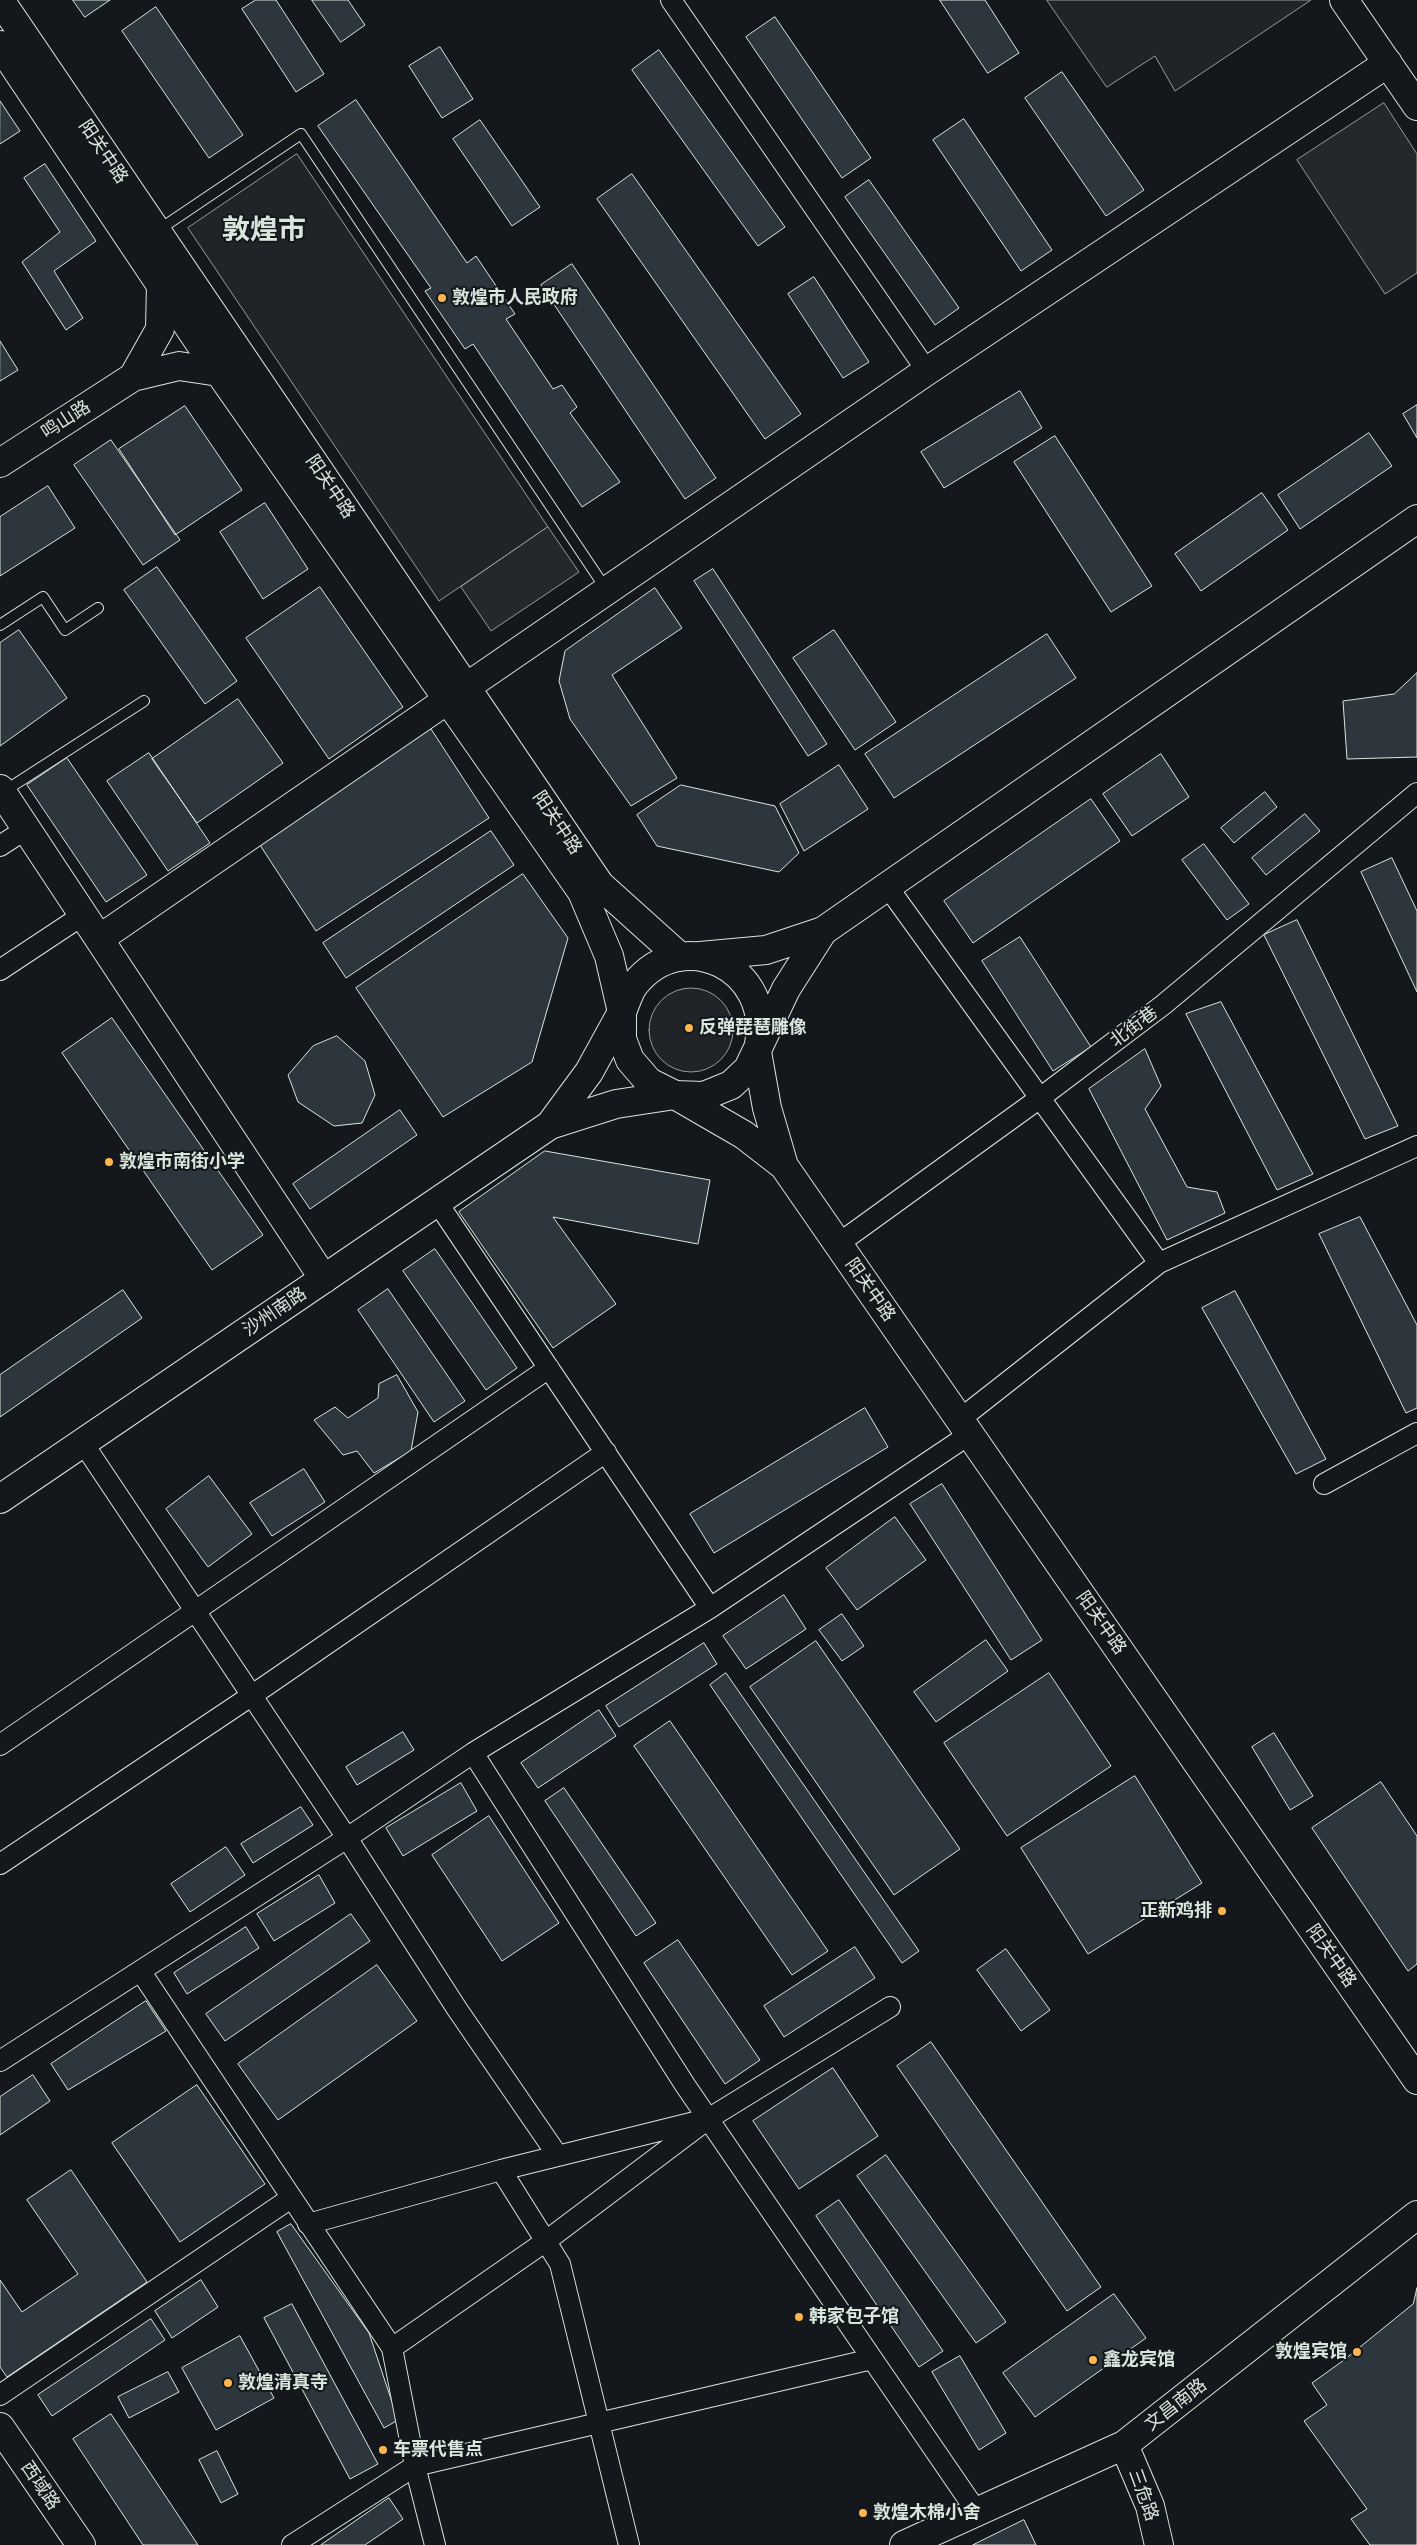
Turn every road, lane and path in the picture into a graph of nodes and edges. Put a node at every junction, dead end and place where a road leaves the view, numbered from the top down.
1 (0, 0) edge
2 (671, 0) edge
3 (1344, 0) edge
4 (0, 45) edge
5 (1388, 63) junction
6 (1417, 106) edge
7 (156, 232) junction
8 (160, 284) junction
9 (927, 371) junction
10 (219, 372) junction
11 (133, 377) junction
12 (0, 463) edge
13 (1417, 520) edge
14 (607, 590) junction
15 (98, 608) dead end
16 (0, 625) edge
17 (456, 694) junction
18 (144, 702) dead end
19 (1, 790) edge
20 (1417, 794) edge
21 (26, 828) junction
22 (0, 846) edge
23 (887, 886) junction
24 (83, 915) junction
25 (823, 931) junction
26 (99, 939) junction
27 (690, 956) junction
28 (0, 970) edge
29 (622, 1012) junction
30 (757, 1052) junction
31 (675, 1095) junction
32 (1040, 1098) junction
33 (550, 1125) junction
34 (1417, 1146) edge
35 (784, 1166) junction
36 (437, 1202) junction
37 (838, 1244) junction
38 (1160, 1263) junction
39 (324, 1280) junction
40 (549, 1368) junction
41 (964, 1427) junction
42 (1417, 1433) edge
43 (83, 1443) junction
44 (606, 1452) junction
45 (1324, 1484) dead end
46 (0, 1500) edge
47 (710, 1608) junction
48 (195, 1611) junction
49 (251, 1696) junction
50 (0, 1745) edge
51 (473, 1753) junction
52 (347, 1838) junction
53 (0, 1864) edge
54 (141, 1972) junction
55 (890, 2007) dead end
56 (0, 2061) edge
57 (1417, 2080) edge
58 (708, 2119) junction
59 (558, 2156) junction
60 (501, 2170) junction
61 (291, 2198) junction
62 (1417, 2216) edge
63 (308, 2224) junction
64 (546, 2241) junction
65 (392, 2348) junction
66 (872, 2359) junction
67 (0, 2394) edge
68 (599, 2423) junction
69 (0, 2427) edge
70 (1124, 2445) junction
71 (415, 2466) junction
72 (977, 2512) junction
73 (78, 2544) edge
74 (292, 2545) edge
75 (435, 2545) edge
76 (629, 2545) edge
77 (904, 2545) edge
78 (1159, 2545) edge

1 - 7 main road, 阳关中路
2 - 9 street
3 - 5 main road
4 - 8 main road, 阳关中路
5 - 6 main road
5 - 9 main road
7 - 14 lane
7 - 17 main road, 阳关中路
8 - 10 main road, 阳关中路
8 - 11 main road
9 - 14 main road
10 - 11 main road
10 - 17 main road, 阳关中路
11 - 12 main road, 鸣山路
13 - 23 main road
14 - 17 main road
15 - 16 lane
17 - 26 main road
17 - 27 main road, 阳关中路
17 - 29 main road, 阳关中路
18 - 19 lane
19 - 21 main road
20 - 32 street, 北街巷
21 - 22 street
21 - 24 main road
23 - 25 main road
23 - 32 street
24 - 26 main road
24 - 28 street
25 - 27 main road
25 - 30 main road
26 - 39 main road
27 - 29 main road
27 - 30 main road
29 - 31 main road
29 - 33 main road
30 - 31 main road
30 - 35 main road
31 - 33 main road
31 - 35 main road
32 - 37 street, 北街巷
32 - 38 street
33 - 36 main road, 沙州南路
34 - 38 street
35 - 37 main road, 阳关中路
36 - 39 main road, 沙州南路
36 - 40 street
37 - 41 main road, 阳关中路
38 - 41 street
39 - 43 main road, 沙州南路
40 - 44 street
40 - 48 street
41 - 47 street
41 - 57 main road, 阳关中路
42 - 45 street
43 - 46 main road, 沙州南路
43 - 48 street
44 - 47 street
44 - 49 street
47 - 51 street
48 - 49 street
48 - 50 street
49 - 52 street
49 - 53 street
51 - 52 street
51 - 58 street
52 - 54 street
52 - 59 street
54 - 56 street
54 - 61 street
55 - 58 street
58 - 59 street
58 - 64 street
58 - 66 street
59 - 60 street
60 - 63 street
60 - 64 street
61 - 63 street
61 - 67 street
62 - 70 main road, 文昌南路
63 - 65 street
64 - 65 street
64 - 68 street
65 - 71 street
66 - 68 street
66 - 72 street
68 - 71 street
68 - 76 street
69 - 73 main road, 西域路
70 - 72 main road, 文昌南路
70 - 78 main road, 三危路
71 - 74 street
71 - 75 street
72 - 77 main road, 文昌南路

